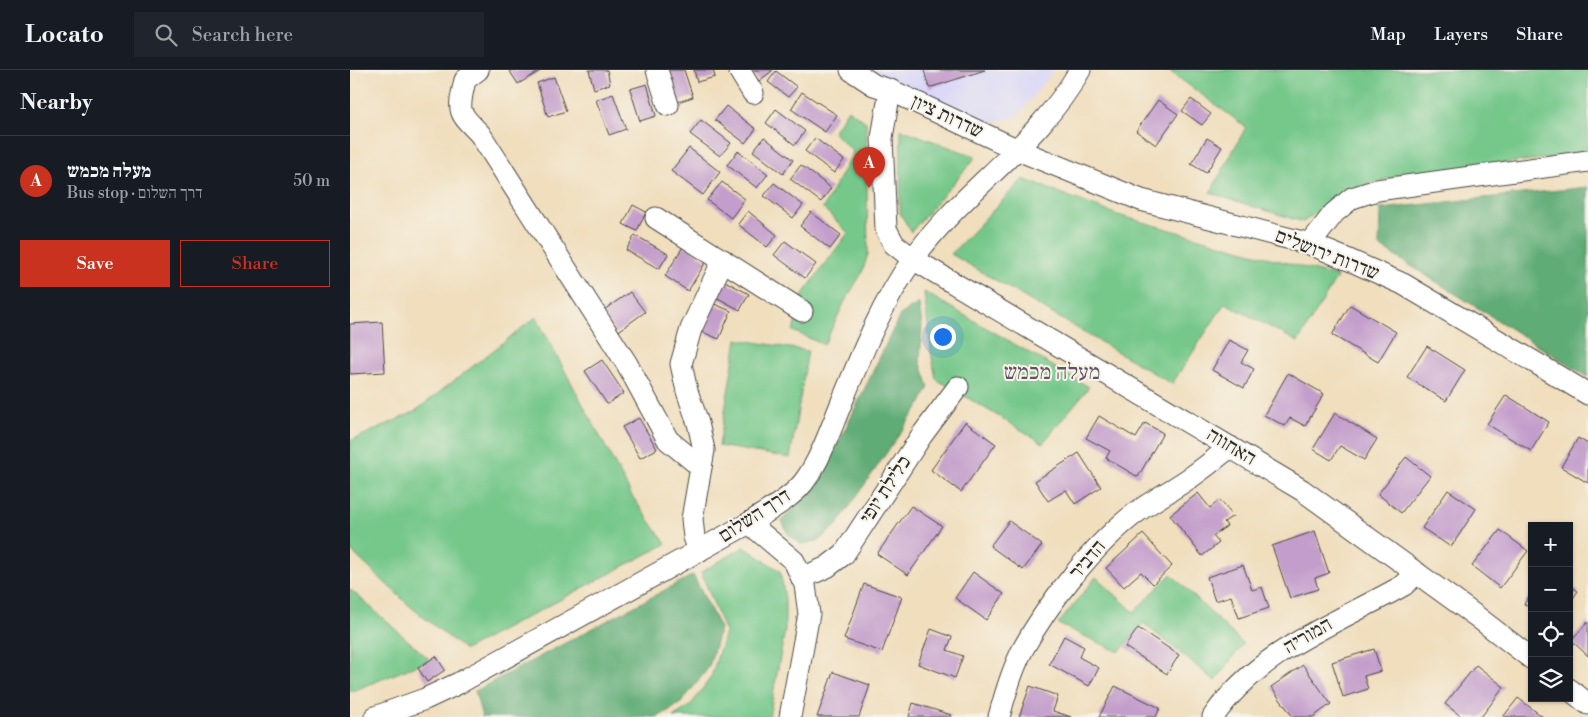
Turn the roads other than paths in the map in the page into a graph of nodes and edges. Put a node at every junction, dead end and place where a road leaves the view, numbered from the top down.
1 (478, 70) edge
2 (657, 70) edge
3 (739, 70) edge
4 (851, 70) edge
5 (1080, 70) edge
6 (890, 90) junction
7 (753, 93) dead end
8 (668, 105) dead end
9 (1018, 150) junction
10 (1588, 161) edge
11 (656, 218) dead end
12 (1310, 244) junction
13 (723, 260) junction
14 (913, 260) junction
15 (802, 311) dead end
16 (958, 387) dead end
17 (1588, 394) edge
18 (1230, 446) junction
19 (701, 467) junction
20 (749, 523) junction
21 (699, 551) junction
22 (1417, 573) junction
23 (802, 578) junction
24 (1529, 657) edge
25 (1573, 692) edge
26 (1588, 704) edge
27 (376, 717) edge
28 (790, 717) edge
29 (999, 717) edge
30 (1213, 717) edge

1 - 19 street
2 - 8 street
3 - 7 street
4 - 6 street, שדרות ציון
5 - 9 street, דרך השלום
6 - 9 street, שדרות ציון
6 - 14 street, האחווה
9 - 12 street, שדרות ירושלים
9 - 14 street, דרך השלום
10 - 12 street
11 - 13 street
12 - 17 street, שדרות ירושלים
13 - 15 street
13 - 19 street
14 - 18 street, האחווה
14 - 20 street, דרך השלום
16 - 23 street, כלילת יופי
18 - 22 street, האחווה
18 - 29 street, הדביר
19 - 21 street
20 - 21 street, דרך השלום
20 - 23 street
21 - 27 street, דרך השלום
22 - 24 street, האחווה
22 - 30 street, המוריה
23 - 28 street
25 - 26 street

